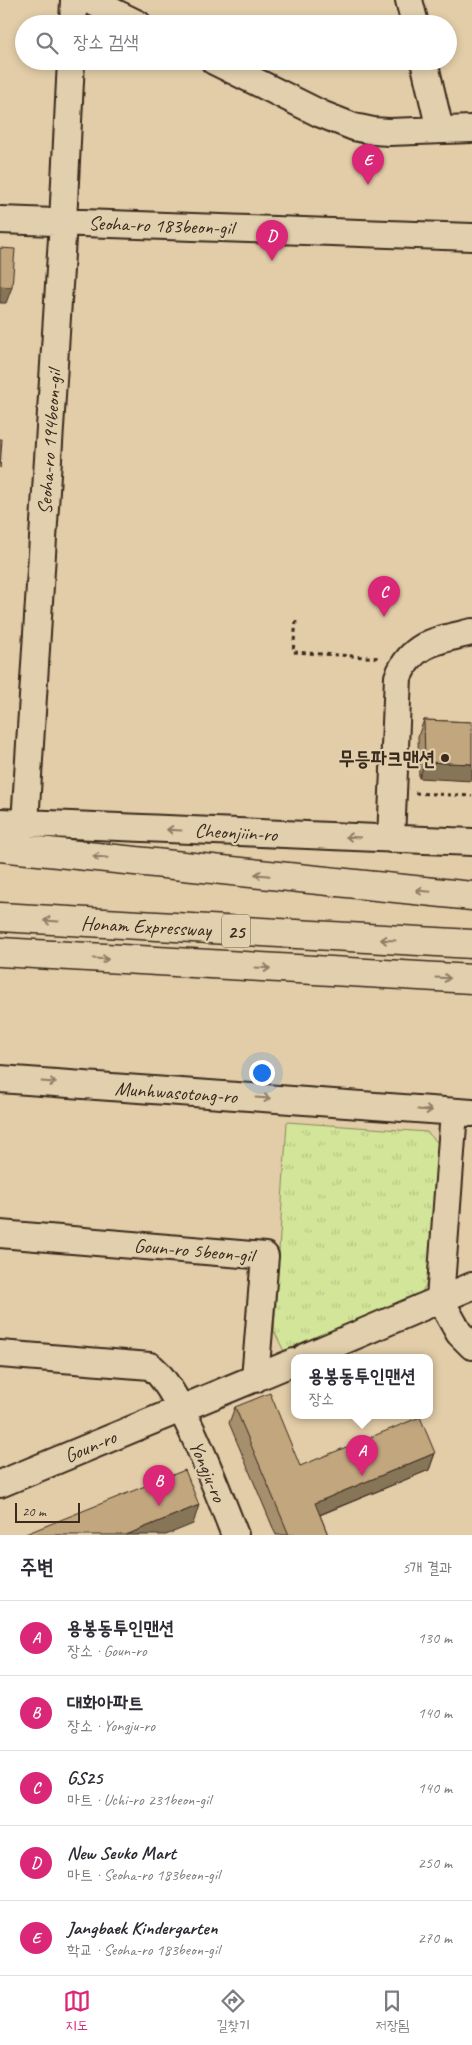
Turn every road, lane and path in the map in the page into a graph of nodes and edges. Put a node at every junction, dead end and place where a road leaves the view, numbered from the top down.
1 (74, 0) edge
2 (89, 0) edge
3 (409, 0) edge
4 (73, 15) edge
5 (120, 15) edge
6 (413, 15) edge
7 (71, 70) edge
8 (232, 70) edge
9 (426, 70) edge
10 (472, 129) edge
11 (440, 130) junction
12 (0, 220) edge
13 (63, 222) junction
14 (472, 237) edge
15 (296, 621) dead end
16 (472, 632) edge
17 (407, 660) junction
18 (415, 793) dead end
19 (472, 796) edge
20 (13, 822) edge
21 (391, 839) junction
22 (472, 842) edge
23 (0, 846) edge
24 (472, 896) edge
25 (0, 917) edge
26 (472, 944) edge
27 (0, 952) edge
28 (472, 979) edge
29 (0, 1079) edge
30 (463, 1113) edge
31 (0, 1234) edge
32 (472, 1286) edge
33 (440, 1299) junction
34 (472, 1346) edge
35 (0, 1354) edge
36 (312, 1354) edge
37 (291, 1363) edge
38 (255, 1379) junction
39 (181, 1408) junction
40 (0, 1484) edge
41 (235, 1535) edge

1 - 4 street
2 - 5 street
3 - 6 street
7 - 13 street, Seoha-ro 194beon-gil
8 - 11 street
9 - 11 street
10 - 11 street
12 - 13 street, Seoha-ro 183beon-gil
13 - 14 street, Seoha-ro 183beon-gil
13 - 20 street, Seoha-ro 194beon-gil
15 - 17 path
16 - 17 street
17 - 21 street
18 - 19 path
21 -> 20 street, Cheonjiin-ro
21 - 22 street, Cheonjiin-ro
24 -> 23 highway
26 -> 25 highway, Honam Expressway / 25
27 -> 28 highway, Honam Expressway / 25
29 -> 30 street, Munhwasotong-ro
30 - 33 street
31 - 38 street, Goun-ro 5beon-gil
32 - 33 street
33 - 34 street
33 - 36 street
35 - 39 street
37 - 38 street, Goun-ro
38 - 39 street, Goun-ro
39 - 40 street, Goun-ro
39 - 41 street, Yongju-ro

